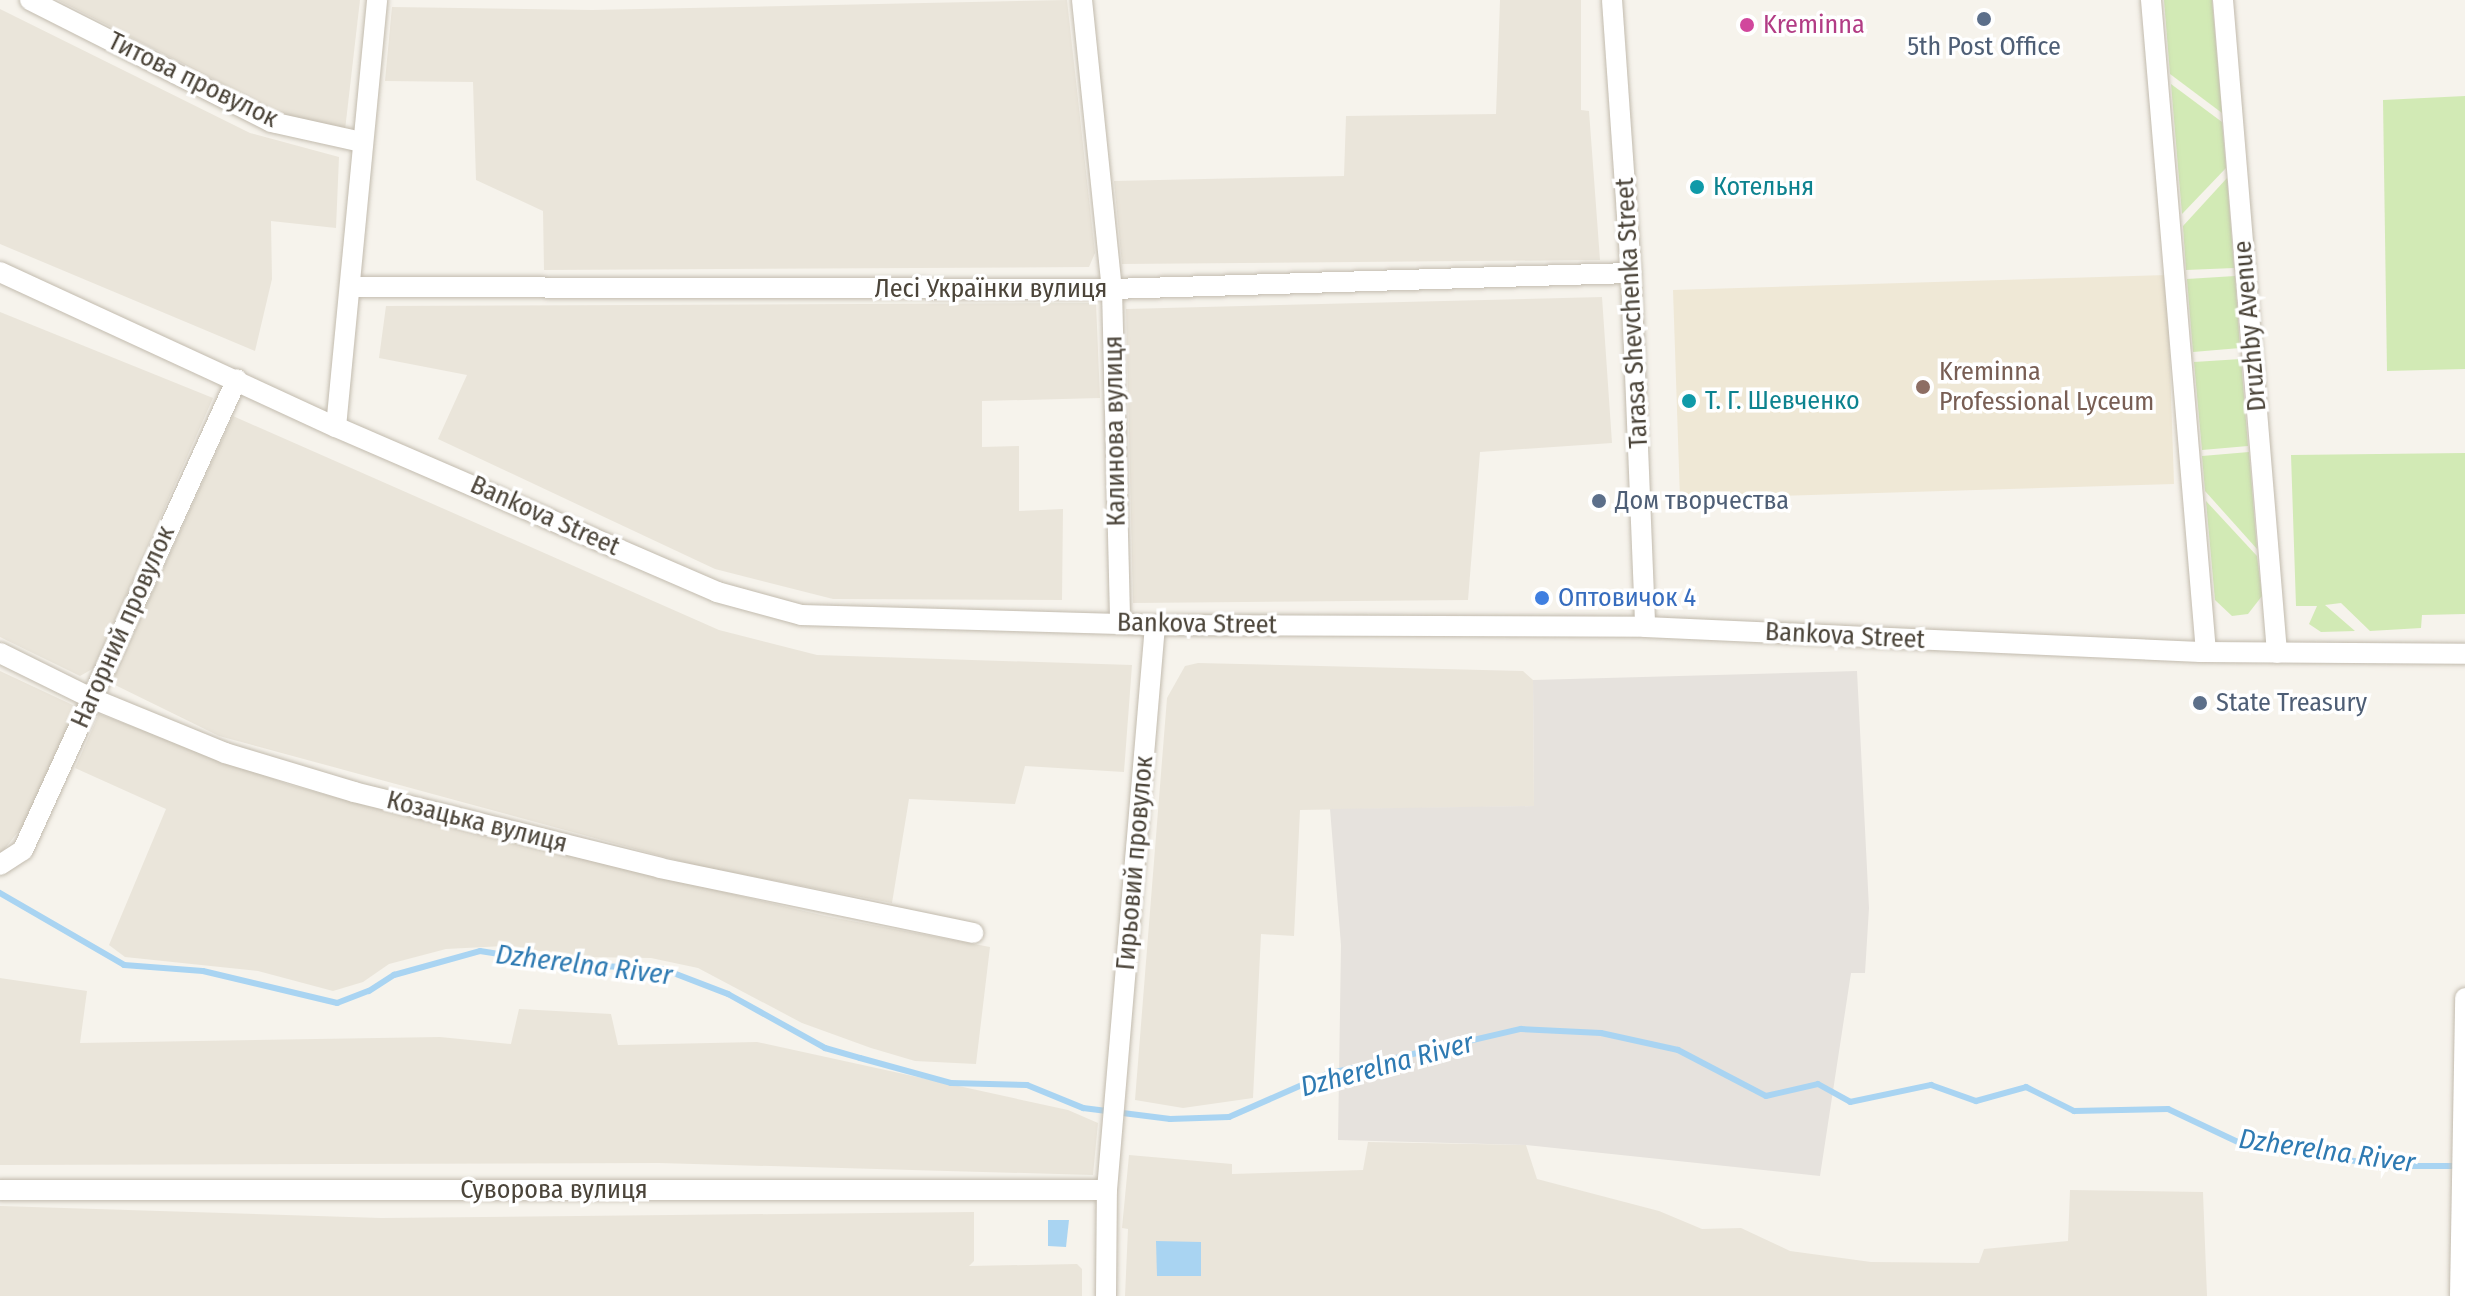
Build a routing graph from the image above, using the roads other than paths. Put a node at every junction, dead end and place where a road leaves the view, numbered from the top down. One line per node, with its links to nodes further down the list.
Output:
1 (30, 0): 7 (street, Титова провулок)
2 (377, 0): 7 (street)
3 (1082, 0): 11 (street, Калинова вулиця)
4 (1612, 0): 9 (street, Tarasa Shevchenka Street)
5 (2151, 0): 17 (street)
6 (2223, 0): 19 (street, Druzhby Avenue)
7 (361, 142): 10 (street)
8 (0, 272): 12 (street, Bankova Street)
9 (1631, 273): 11 (street, Лесі Українки вулиця); 16 (street, Tarasa Shevchenka Street)
10 (351, 287): 11 (street, Лесі Українки вулиця); 13 (street)
11 (1112, 289): 14 (street, Калинова вулиця)
12 (237, 379): 13 (street, Bankova Street); 21 (street, Нагорний провулок)
13 (336, 427): 14 (street, Bankova Street)
14 (1120, 623): 15 (street, Bankova Street)
15 (1155, 625): 16 (street, Bankova Street); 27 (street, Гирьовий провулок)
16 (1645, 627): 17 (street, Bankova Street)
17 (2206, 652): 19 (street, Bankova Street)
18 (0, 653): 21 (street, Козацька вулиця)
19 (2277, 653): 20 (street, Bankova Street)
20 (2465, 654)
21 (91, 698): 22 (street, Нагорний провулок); 23 (street, Козацька вулиця)
22 (0, 865)
23 (973, 933)
24 (2465, 998): 25 (street)
25 (2464, 1133): 29 (street)
26 (0, 1190): 27 (street, Суворова вулиця)
27 (1107, 1190): 28 (street)
28 (1106, 1296)
29 (2460, 1296)

